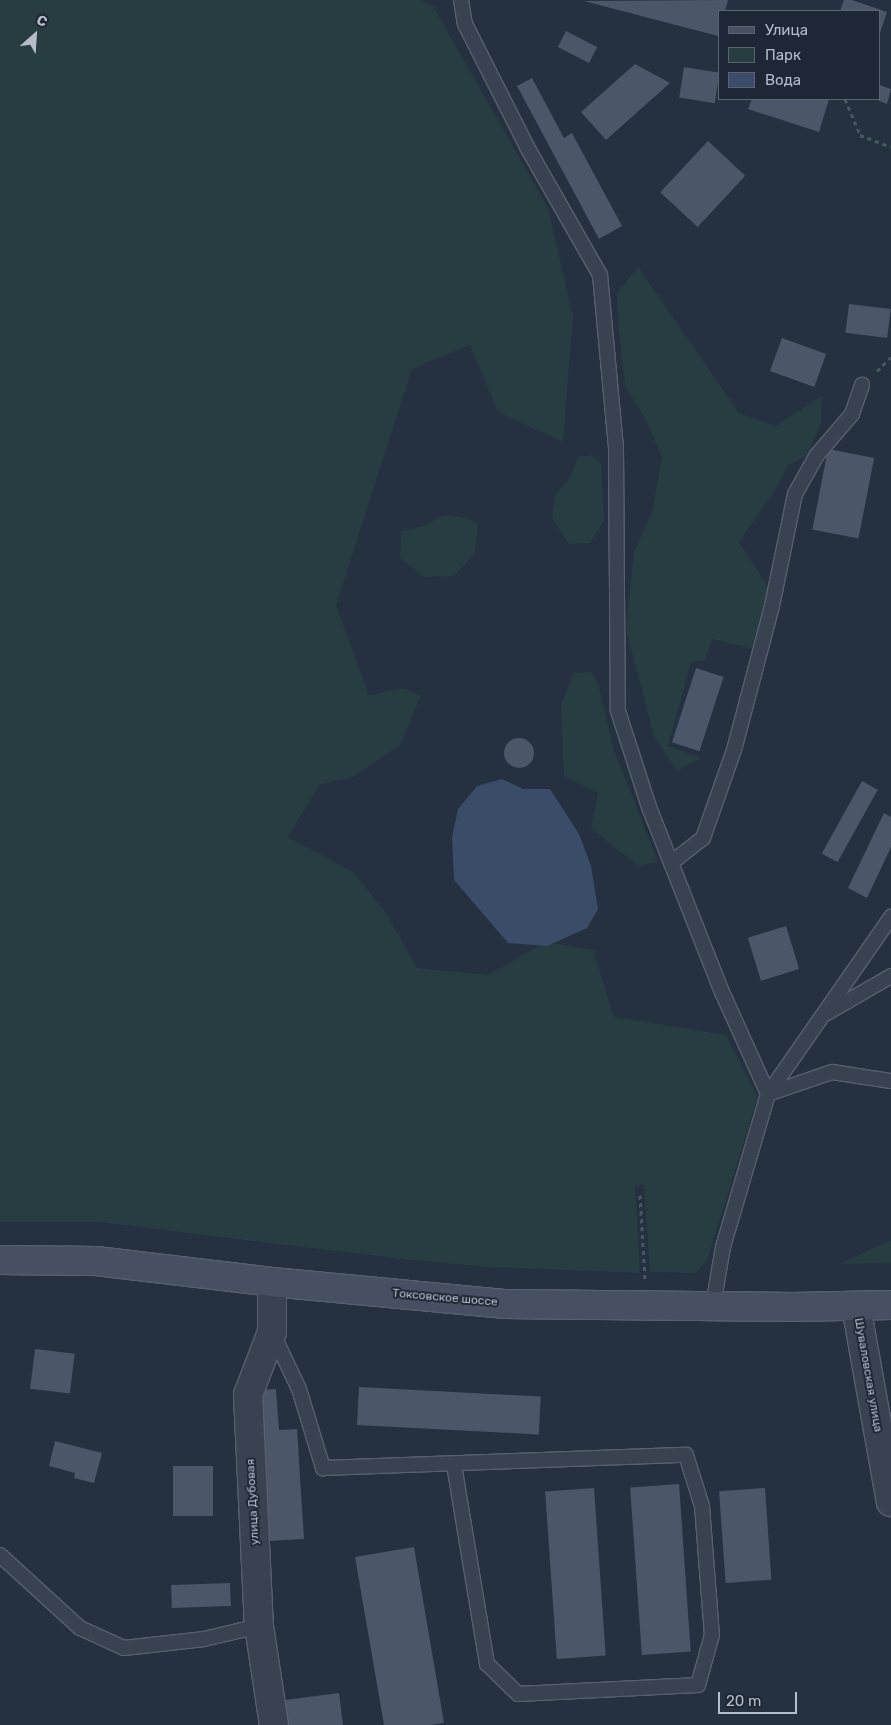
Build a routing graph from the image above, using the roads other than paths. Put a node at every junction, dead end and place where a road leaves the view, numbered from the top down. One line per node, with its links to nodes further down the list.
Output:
1 (461, 0): 3 (lane)
2 (862, 385): 3 (lane)
3 (671, 863): 8 (lane)
4 (891, 917): 6 (lane)
5 (891, 976): 6 (lane)
6 (822, 1016): 8 (lane)
7 (891, 1081): 8 (lane)
8 (768, 1094): 12 (lane)
9 (0, 1260): 10 (main road, Токсовское шоссе)
10 (272, 1282): 12 (main road, Токсовское шоссе); 14 (street, улица Дубовая)
11 (891, 1305): 13 (main road, Токсовское шоссе)
12 (713, 1306): 13 (main road, Токсовское шоссе)
13 (856, 1306): 16 (street, Шуваловская улица)
14 (272, 1332): 15 (lane); 18 (street, улица Дубовая)
15 (454, 1464): 15 (lane)
16 (891, 1502)
17 (0, 1556): 18 (lane)
18 (259, 1626): 19 (street, улица Дубовая)
19 (274, 1725)

